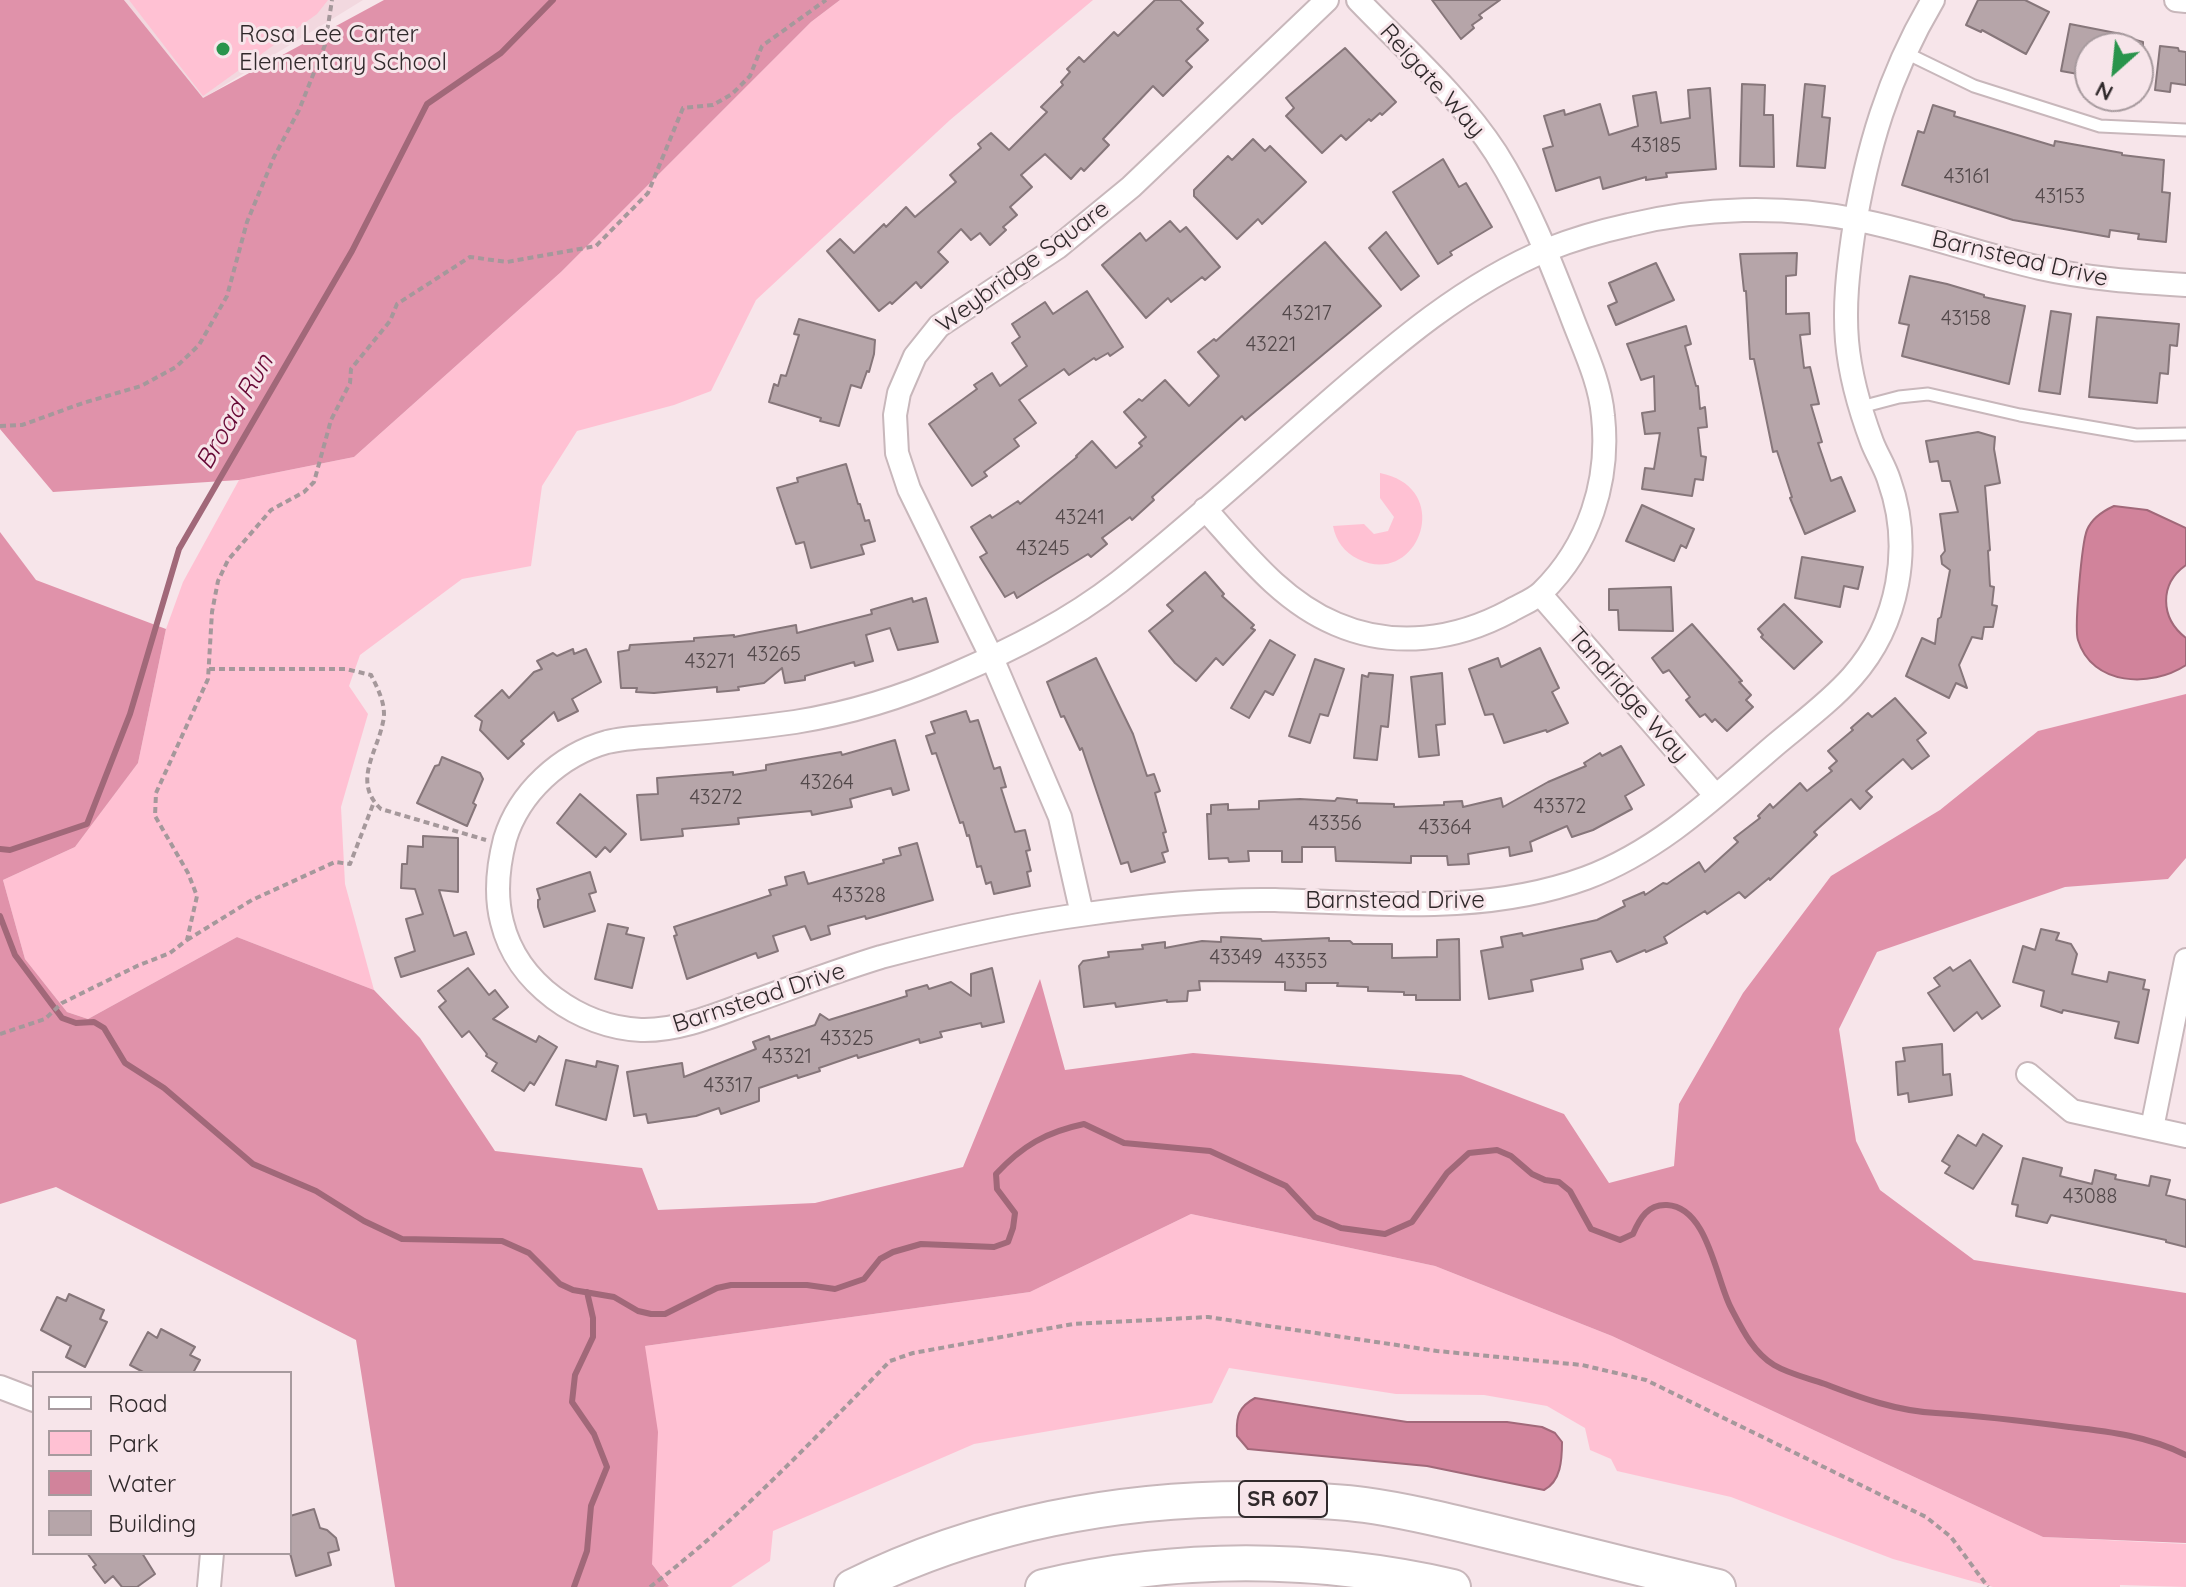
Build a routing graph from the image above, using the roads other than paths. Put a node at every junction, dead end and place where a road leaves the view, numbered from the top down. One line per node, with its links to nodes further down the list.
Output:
1 (1327, 0): 15 (street, Weybridge Square)
2 (1358, 0): 9 (street, Reigate Way)
3 (1933, 0): 6 (street)
4 (2176, 0): 5 (street)
5 (2186, 1)
6 (1904, 52): 7 (lane); 8 (street)
7 (2186, 130)
8 (1856, 219): 9 (street, Barnstead Drive); 10 (street, Barnstead Drive); 11 (street, Barnstead Drive)
9 (1546, 250): 13 (street, Barnstead Drive); 14 (street, Reigate Way)
10 (2186, 285)
11 (1861, 407): 12 (lane); 16 (street, Barnstead Drive)
12 (2186, 434)
13 (1205, 509): 14 (street); 15 (street, Barnstead Drive)
14 (1540, 594): 16 (street, Tandridge Way)
15 (992, 658): 17 (street, Weybridge Square); 17 (street, Barnstead Drive)
16 (1716, 796): 17 (street, Barnstead Drive)
17 (1082, 914)
18 (2186, 960): 20 (street)
19 (2028, 1074): 20 (street)
20 (2152, 1128): 21 (street)
21 (2186, 1136)
22 (0, 1387): 23 (street)
23 (32, 1399)
24 (212, 1555): 25 (street)
25 (209, 1587)
26 (852, 1587): 29 (main road, SR 607)
27 (1043, 1587): 28 (main road)
28 (1453, 1587)
29 (1718, 1587)

